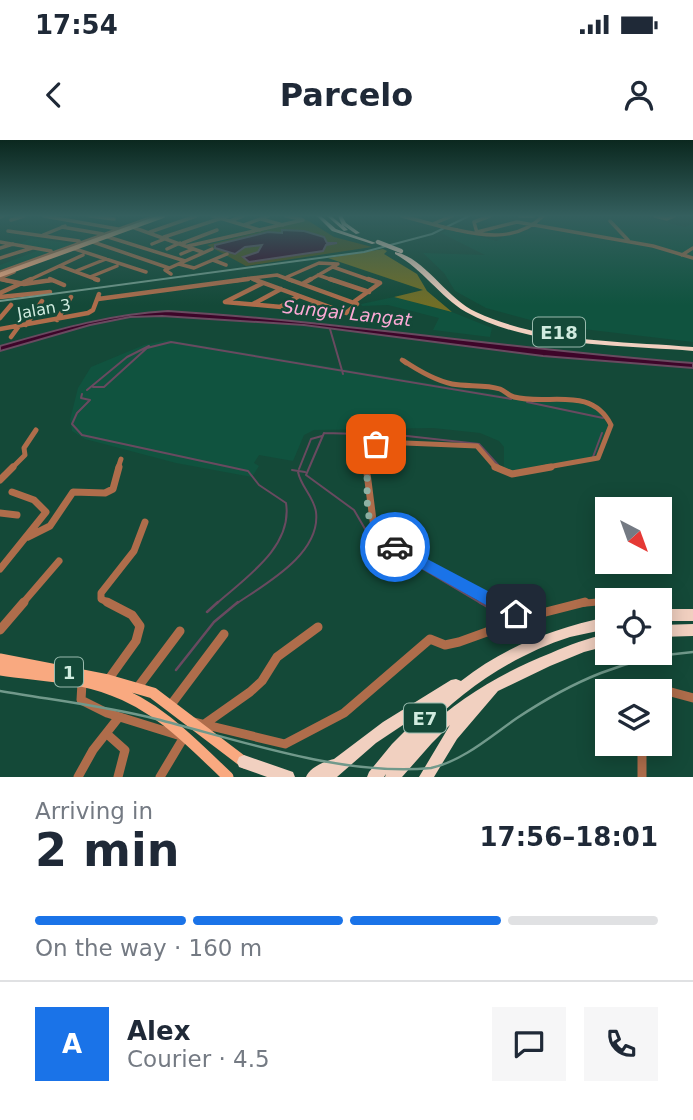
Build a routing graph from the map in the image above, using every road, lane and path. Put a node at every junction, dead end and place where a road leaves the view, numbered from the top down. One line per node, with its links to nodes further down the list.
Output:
1 (26, 246): 11 (street)
2 (73, 246): 17 (street)
3 (79, 246): 14 (main road)
4 (101, 246): 31 (street)
5 (139, 246): 25 (street)
6 (178, 246): 15 (street)
7 (188, 246): 12 (street)
8 (208, 246): 16 (street)
9 (383, 246): 64 (highway, E18, bridge)
10 (646, 246): 20 (street)
11 (34, 247): 17 (street); 21 (street)
12 (193, 248): 18 (street); 19 (street)
13 (693, 248): 20 (street)
14 (70, 249): 17 (main road); 23 (street); 29 (street); 37 (street)
15 (167, 249)
16 (212, 249): 24 (street); 25 (street)
17 (55, 252): 37 (main road)
18 (202, 252)
19 (181, 254)
20 (682, 254): 22 (street)
21 (0, 258)
22 (693, 258)
23 (106, 260): 32 (street); 33 (street)
24 (213, 260): 26 (street); 27 (street)
25 (185, 261): 26 (street)
26 (179, 264): 31 (street)
27 (226, 265)
28 (335, 265): 36 (street); 39 (street); 49 (street)
29 (60, 266): 32 (street); 35 (street)
30 (117, 266): 38 (street)
31 (169, 268): 34 (street)
32 (75, 271): 38 (street)
33 (146, 272)
34 (171, 274)
35 (38, 275): 41 (street); 43 (street)
36 (318, 275): 45 (street); 49 (street)
37 (1, 276): 43 (street)
38 (90, 277): 42 (street)
39 (287, 277): 40 (street); 45 (street)
40 (250, 278): 44 (street); 60 (street, Jalan 3)
41 (52, 280): 43 (street); 46 (street)
42 (98, 280)
43 (20, 283): 50 (street)
44 (263, 283): 47 (street); 57 (street)
45 (304, 283): 54 (street)
46 (64, 285)
47 (281, 289): 51 (street); 57 (street)
48 (50, 292): 50 (street)
49 (369, 292): 54 (street)
50 (0, 295)
51 (299, 296): 55 (street); 58 (street)
52 (71, 297): 60 (street)
53 (42, 301): 61 (street)
54 (355, 301): 55 (street)
55 (318, 303): 58 (street)
56 (11, 305): 59 (street)
57 (251, 305): 58 (street)
58 (278, 308)
59 (0, 318)
60 (57, 320): 61 (street, Jalan 3)
61 (22, 326): 62 (street, Jalan 3); 63 (street)
62 (0, 329)
63 (11, 337)
64 (693, 347)
65 (402, 360): 79 (street)
66 (36, 430): 68 (street)
67 (121, 459): 73 (street)
68 (0, 480)
69 (12, 492): 73 (street)
70 (0, 513): 71 (street)
71 (18, 515)
72 (145, 522): 91 (street)
73 (28, 537): 75 (street)
74 (59, 561): 83 (street)
75 (0, 569)
76 (595, 599): 79 (street)
77 (672, 615): 78 (highway)
78 (693, 615)
79 (519, 619): 100 (street)
80 (318, 627): 100 (street)
81 (595, 627): 89 (highway, E7)
82 (693, 629): 84 (highway)
83 (0, 630)
84 (672, 630)
85 (180, 631): 94 (street)
86 (224, 634): 97 (street)
87 (595, 643): 92 (highway, E7)
88 (0, 659): 91 (main road, 1)
89 (485, 669): 101 (highway); 116 (highway, E7)
90 (0, 670): 93 (main road, 1)
91 (108, 680): 94 (main road, 1)
92 (502, 680): 117 (highway, E7); 118 (highway)
93 (82, 683): 98 (street); 103 (main road, 1)
94 (138, 687): 97 (main road, 1)
95 (672, 692): 96 (street)
96 (693, 698)
97 (170, 706): 99 (main road, 1)
98 (119, 717): 102 (street); 103 (street)
99 (191, 722): 100 (street); 106 (main road, 1)
100 (206, 723)
101 (381, 731): 105 (highway); 115 (highway)
102 (107, 734): 107 (street); 108 (street)
103 (184, 737): 109 (street); 110 (main road, 1)
104 (642, 756): 119 (street)
105 (342, 761): 113 (highway); 114 (highway)
106 (244, 762): 111 (main road, 1); 112 (highway)
107 (78, 777)
108 (118, 777)
109 (160, 777)
110 (228, 777)
111 (264, 777)
112 (288, 777)
113 (313, 777)
114 (326, 777)
115 (333, 777)
116 (374, 777)
117 (392, 777)
118 (424, 777)
119 (642, 777)

